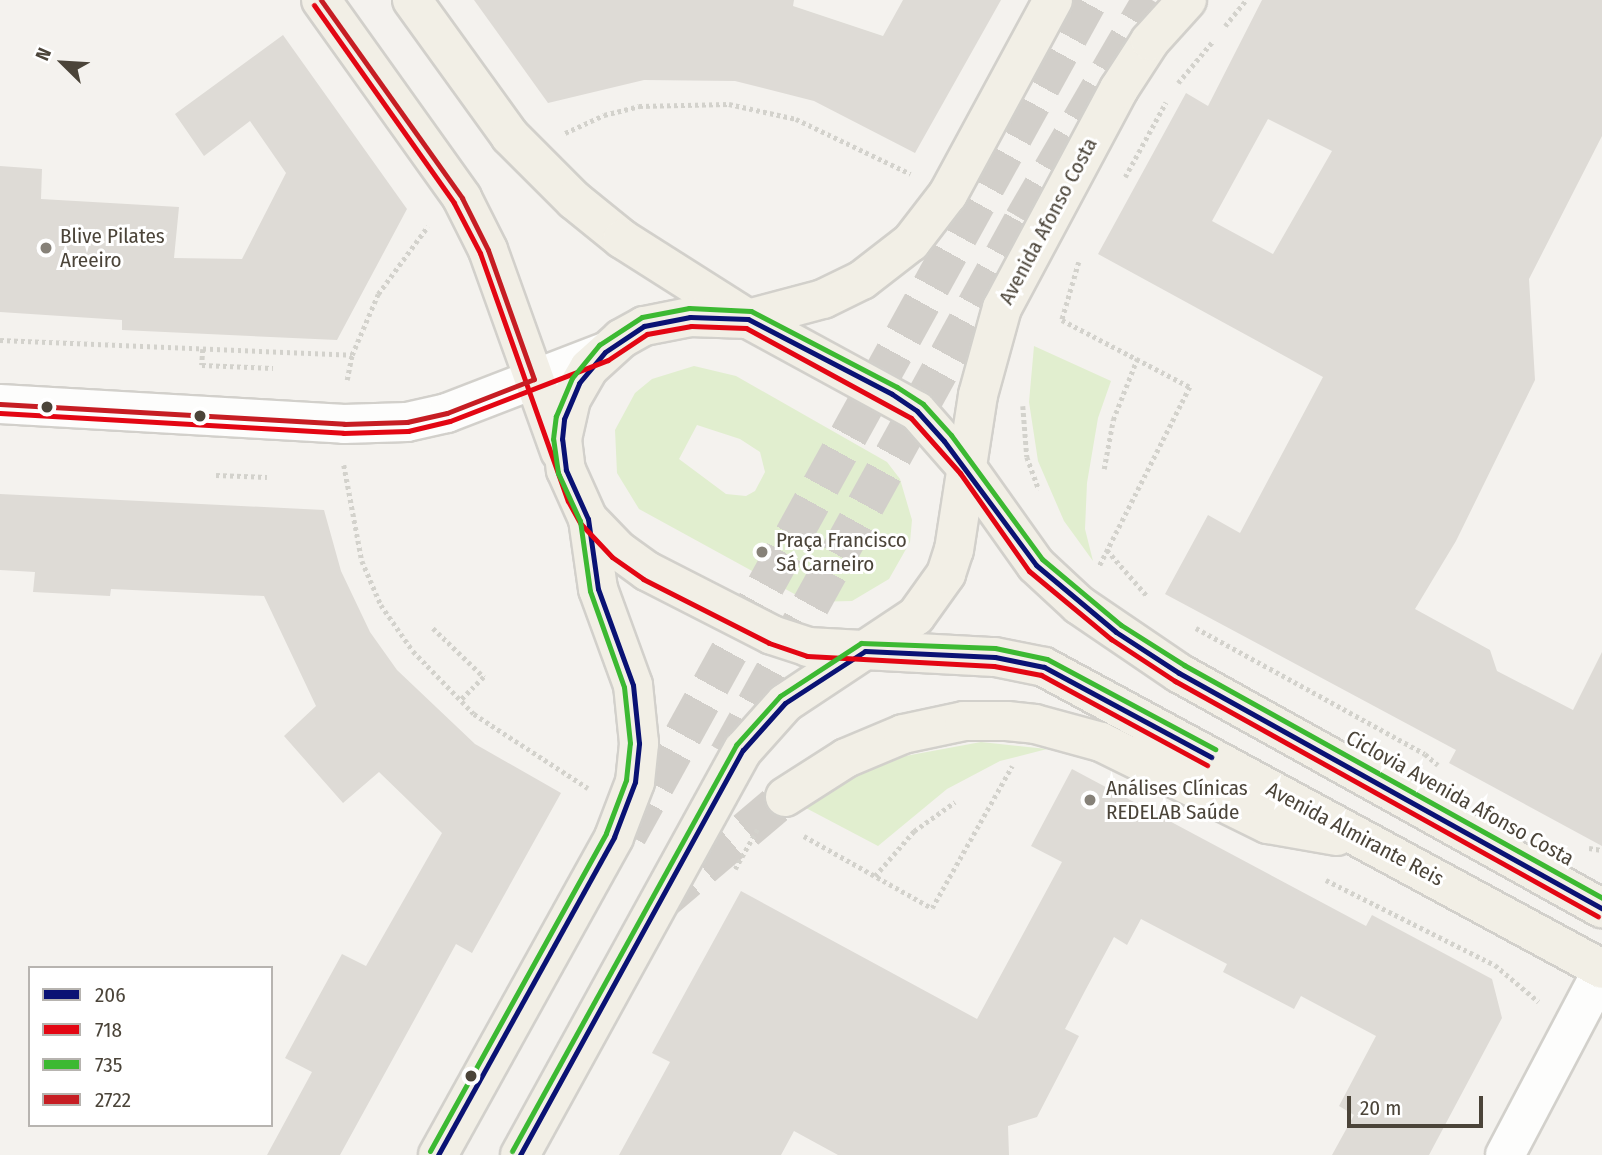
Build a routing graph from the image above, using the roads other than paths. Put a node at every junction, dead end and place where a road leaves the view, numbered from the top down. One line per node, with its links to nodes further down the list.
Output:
1 (321, 0): 7 (main road)
2 (412, 0): 5 (main road)
3 (1053, 0): 5 (main road)
4 (1187, 0): 9 (main road, Avenida Afonso Costa)
5 (748, 318): 6 (main road); 9 (main road)
6 (605, 352): 7 (street); 10 (main road)
7 (534, 379): 8 (street); 10 (main road)
8 (0, 404)
9 (967, 468): 12 (main road); 15 (main road)
10 (566, 470): 11 (main road)
11 (588, 519): 12 (main road); 17 (main road)
12 (865, 651): 14 (main road, Avenida Almirante Reis); 18 (main road)
13 (785, 797): 14 (main road)
14 (1364, 840): 16 (main road, Avenida Almirante Reis)
15 (1602, 908)
16 (1602, 970): 19 (street)
17 (438, 1155)
18 (520, 1155)
19 (1505, 1155)

